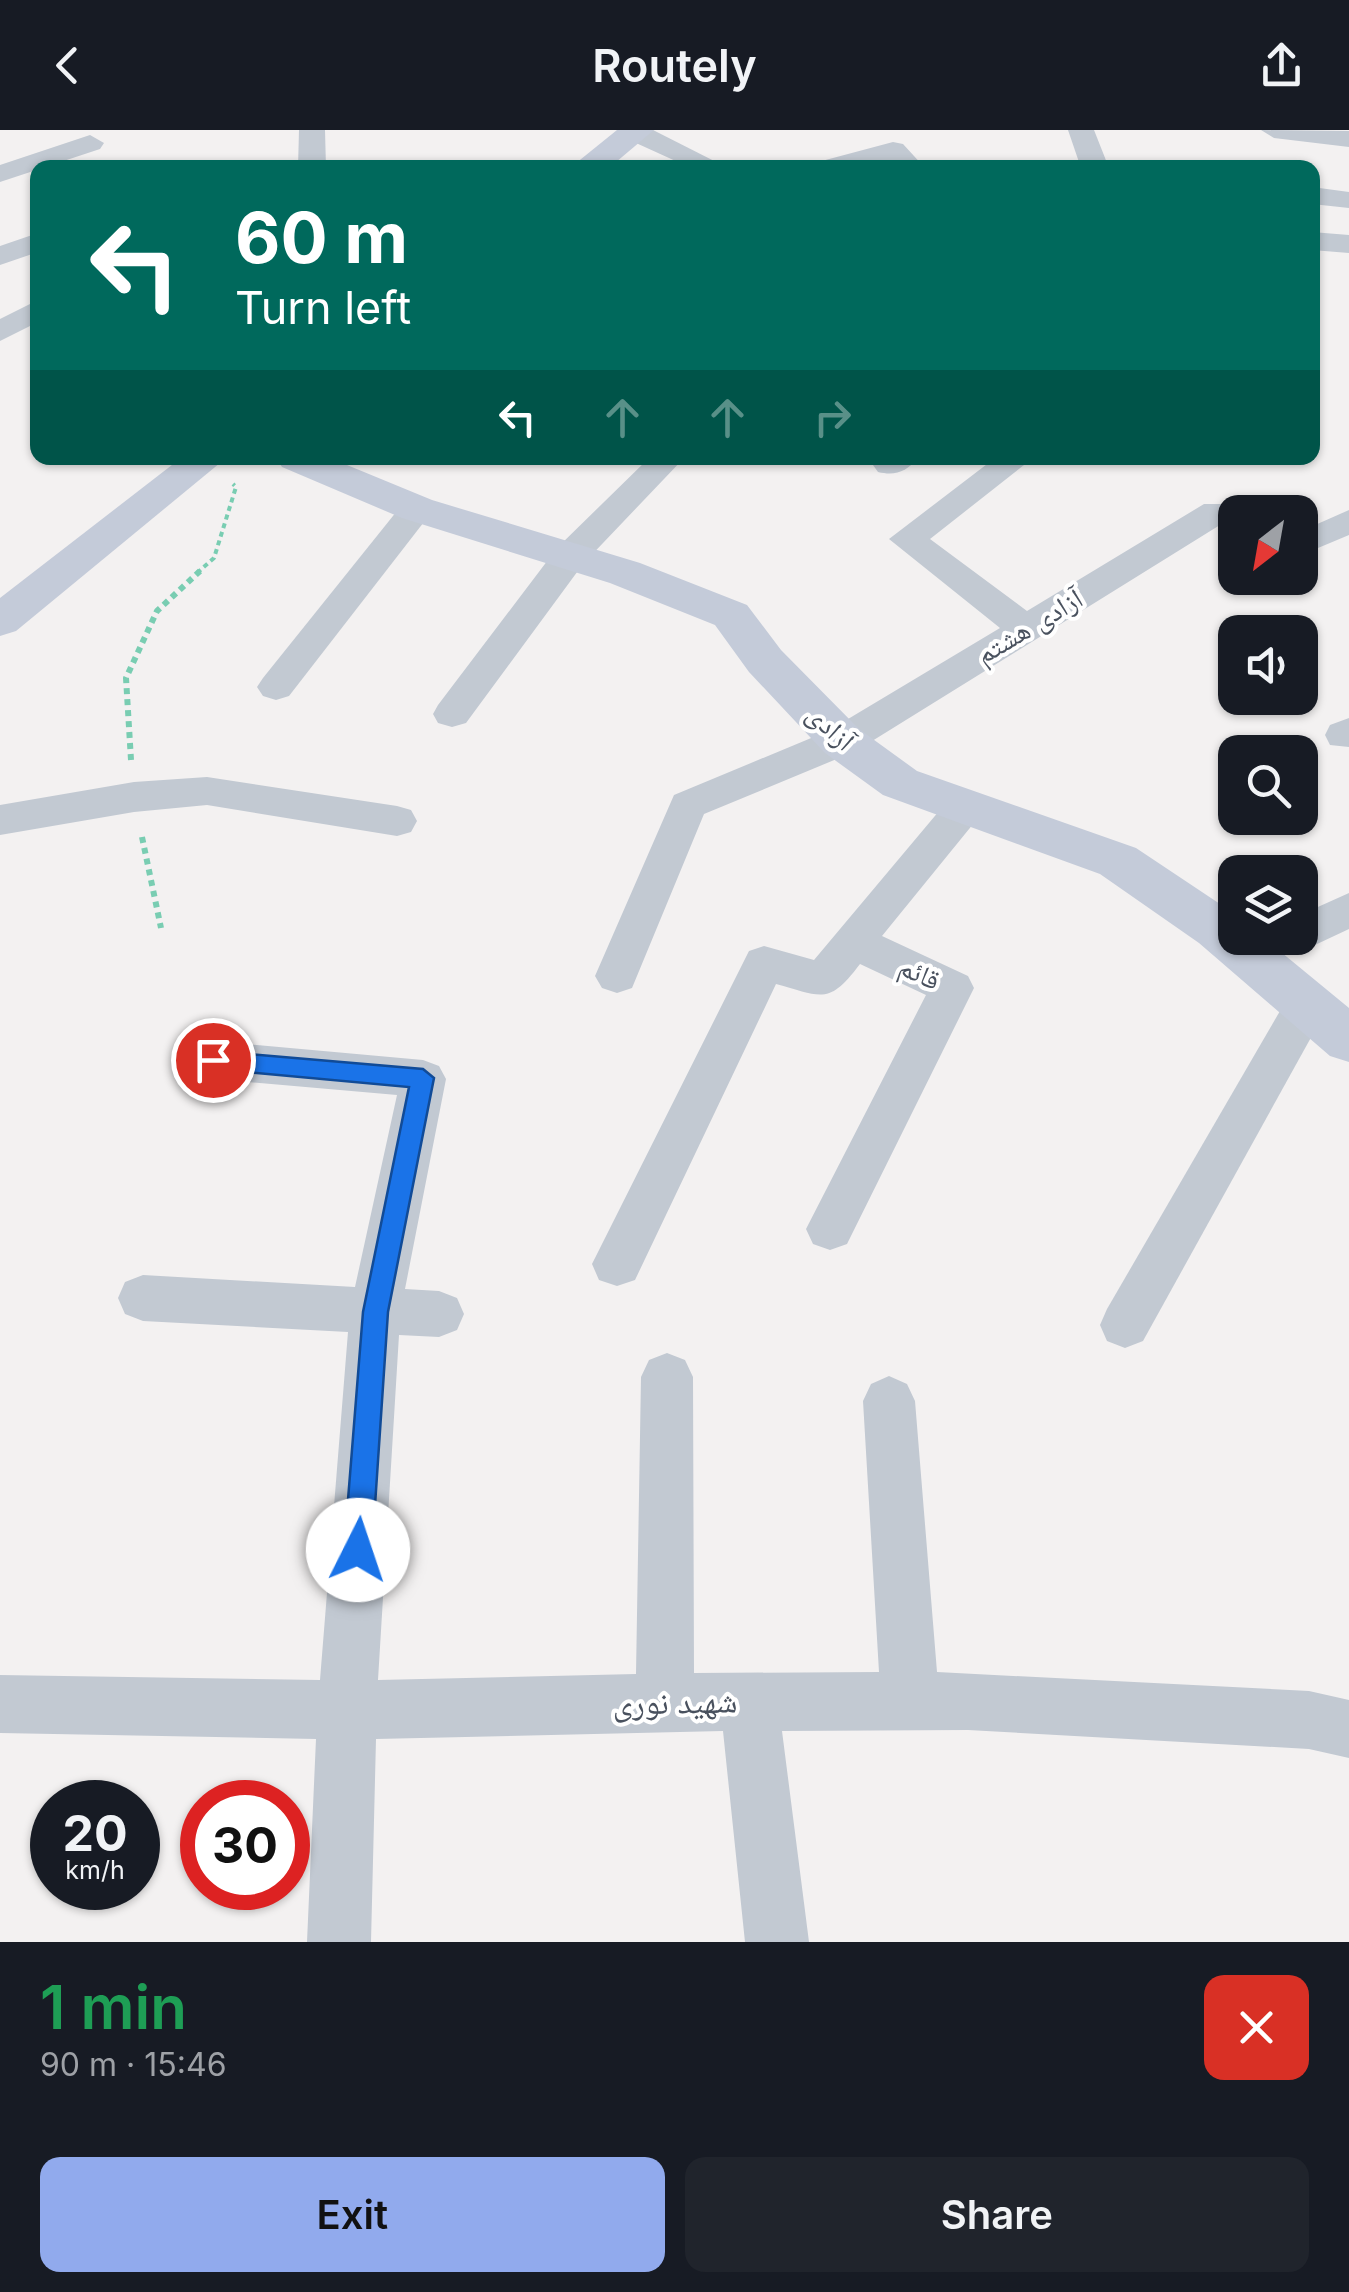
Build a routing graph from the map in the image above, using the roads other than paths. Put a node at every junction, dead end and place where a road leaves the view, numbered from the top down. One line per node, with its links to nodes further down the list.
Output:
1 (312, 130): 8 (street)
2 (1081, 130): 13 (street)
3 (1274, 130): 5 (street)
4 (636, 131): 9 (street); 10 (street)
5 (1349, 139)
6 (91, 147): 7 (street)
7 (47, 160)
8 (312, 160)
9 (597, 160)
10 (698, 160)
11 (857, 160): 12 (street)
12 (904, 160)
13 (1092, 160)
14 (30, 165): 15 (street)
15 (0, 174)
16 (1320, 197): 17 (street)
17 (1349, 200)
18 (1320, 242): 19 (street)
19 (1349, 244)
20 (30, 245): 21 (street)
21 (0, 256)
22 (30, 314): 23 (street)
23 (0, 332)
24 (313, 465): 28 (street, آزادی)
25 (661, 465): 30 (street)
26 (1007, 465): 32 (street)
27 (216, 467): 31 (street)
28 (417, 509): 30 (street, آزادی); 33 (street)
29 (1216, 512): 32 (street, آزادی هشتم)
30 (570, 556): 34 (street); 35 (street, آزادی)
31 (0, 620)
32 (1026, 629): 35 (street, آزادی هشتم)
33 (276, 687)
34 (452, 714)
35 (842, 740): 36 (street, آزادی); 44 (street, آزادی هشتم)
36 (964, 808): 41 (street); 43 (street, آزادی)
37 (0, 820): 38 (street)
38 (397, 821)
39 (1349, 910): 40 (street)
40 (1318, 926)
41 (853, 941): 48 (street, قائم); 49 (street)
42 (1262, 955): 43 (street)
43 (1254, 959): 45 (street, آزادی)
44 (617, 976)
45 (1308, 1005): 46 (street, آزادی); 53 (street)
46 (1349, 1040)
47 (213, 1060): 51 (street)
48 (830, 1229)
49 (617, 1264)
50 (143, 1298): 51 (street)
51 (376, 1312): 52 (street); 60 (street)
52 (439, 1314)
53 (1125, 1324)
54 (667, 1377): 56 (street)
55 (889, 1402): 58 (street)
56 (665, 1702): 57 (street, شهید نوری); 60 (street, شهید نوری)
57 (748, 1702): 58 (street, شهید نوری); 63 (street)
58 (910, 1702): 61 (street, شهید نوری)
59 (0, 1704): 60 (street, شهید نوری)
60 (347, 1710): 62 (street)
61 (1349, 1729)
62 (339, 1942)
63 (777, 1942)

